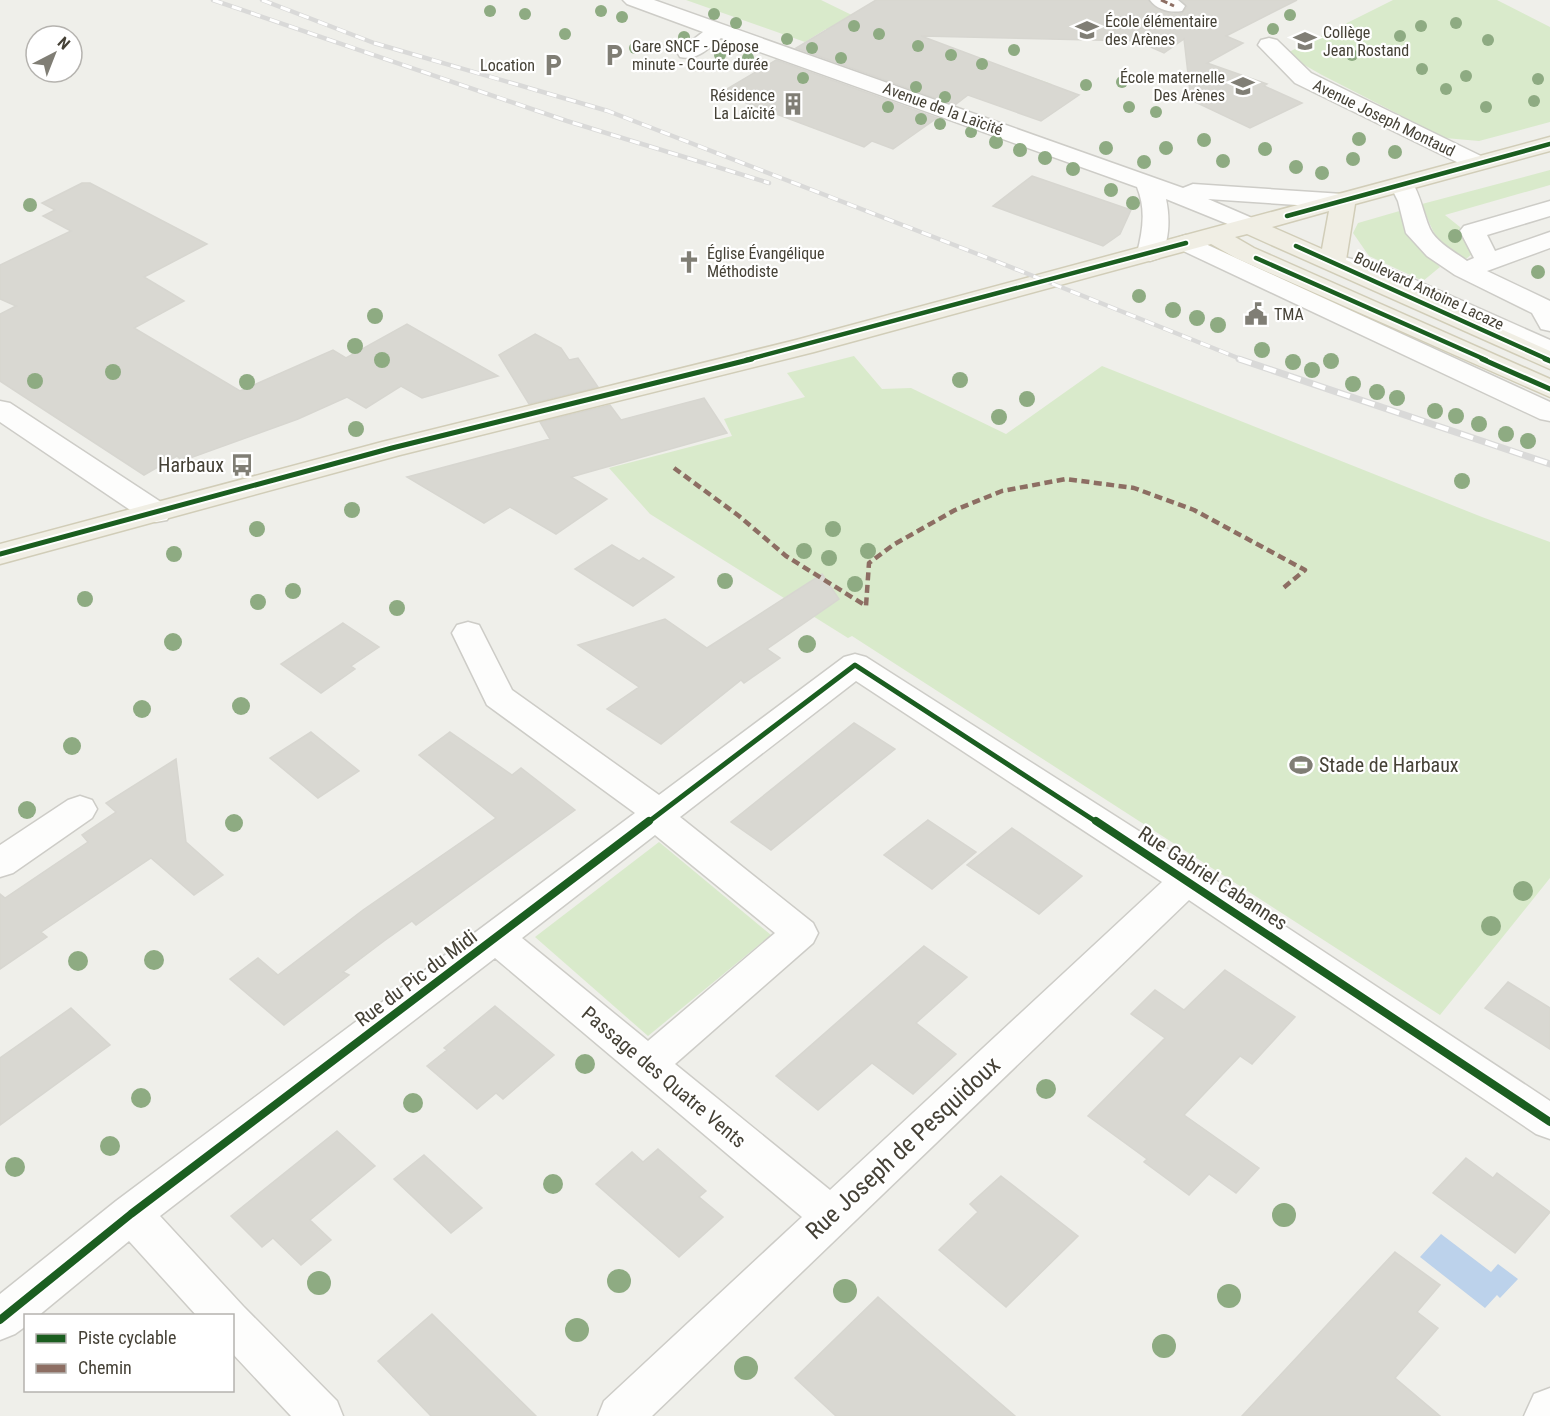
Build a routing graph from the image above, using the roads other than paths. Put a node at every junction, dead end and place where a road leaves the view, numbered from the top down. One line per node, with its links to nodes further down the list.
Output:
1 (634, 0): 2 (street, Avenue de la Laïcité)
2 (719, 30): 4 (street); 8 (street, Avenue de la Laïcité)
3 (1269, 45): 6 (street, Avenue Joseph Montaud)
4 (688, 52)
5 (1550, 144): 6 (main road)
6 (1477, 163): 7 (main road)
7 (1402, 184): 9 (main road); 18 (street)
8 (1151, 191): 9 (street); 11 (street, Avenue de la Laïcité); 12 (street); 15 (street)
9 (1343, 201): 11 (main road); 16 (main road, Boulevard Antoine Lacaze)
10 (1550, 208): 17 (street)
11 (1250, 226): 12 (main road); 16 (main road, Boulevard Antoine Lacaze)
12 (1216, 236): 14 (main road); 20 (main road)
13 (1550, 240): 17 (street)
14 (1186, 243): 15 (main road); 22 (street)
15 (1150, 253): 23 (main road)
16 (1333, 262): 19 (main road, Boulevard Antoine Lacaze)
17 (1488, 262): 18 (street)
18 (1464, 270): 19 (street)
19 (1544, 343)
20 (1550, 389)
21 (0, 409): 23 (street)
22 (1550, 413)
23 (156, 513): 24 (main road)
24 (0, 554)
25 (468, 633): 28 (street)
26 (855, 664): 28 (street, Rue du Pic du Midi); 30 (street, Rue Gabriel Cabannes)
27 (80, 809): 29 (street)
28 (657, 814): 31 (street, Rue du Pic du Midi); 32 (street)
29 (0, 863)
30 (1187, 880): 33 (street, Rue Gabriel Cabannes); 35 (street, Rue Joseph de Pesquidoux)
31 (496, 938): 32 (street, Passage des Quatre Vents); 34 (street, Rue du Pic du Midi)
32 (650, 1064): 35 (street, Passage des Quatre Vents)
33 (1550, 1122)
34 (131, 1214): 36 (street); 37 (street, Rue du Pic du Midi)
35 (831, 1216): 41 (street, Rue Joseph de Pesquidoux)
36 (224, 1314)
37 (0, 1320)
38 (234, 1324): 40 (street)
39 (1550, 1409): 42 (street)
40 (321, 1416)
41 (620, 1416)
42 (1546, 1416)

